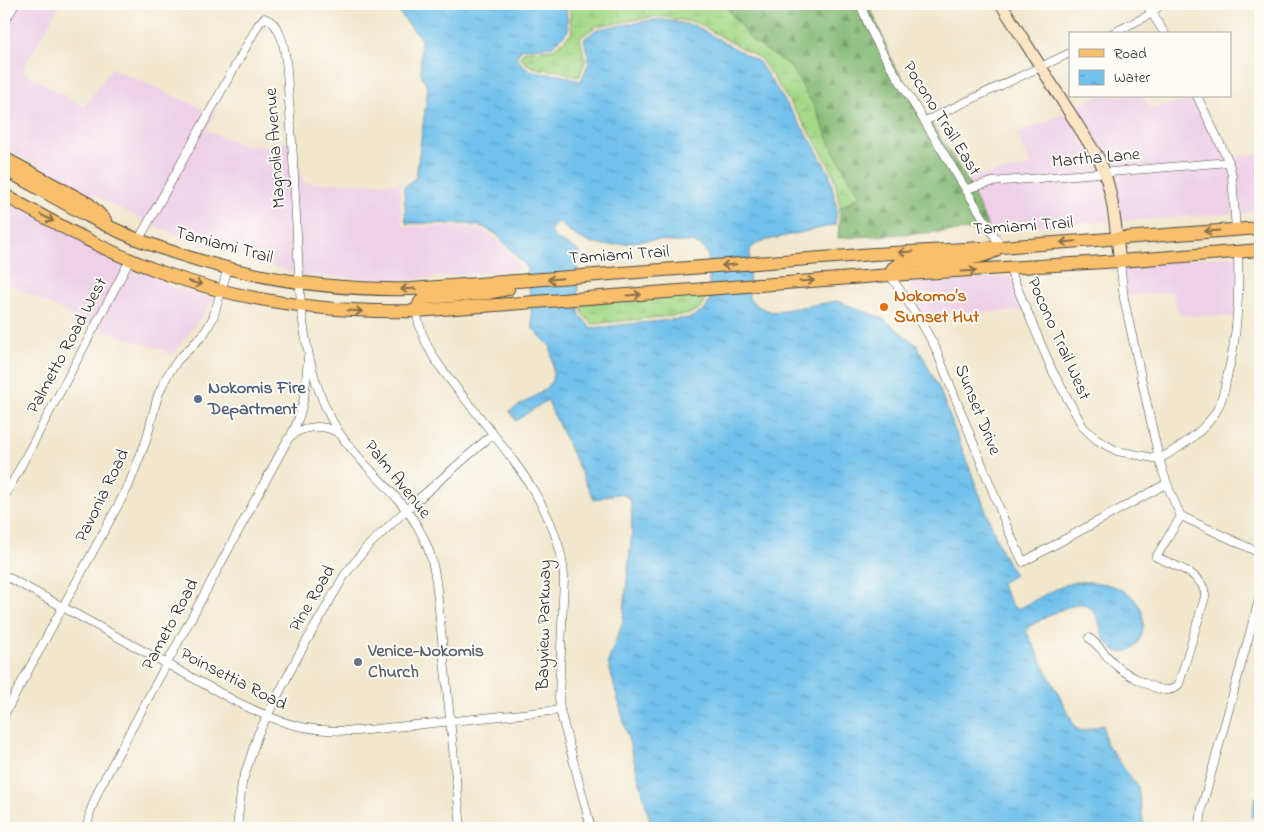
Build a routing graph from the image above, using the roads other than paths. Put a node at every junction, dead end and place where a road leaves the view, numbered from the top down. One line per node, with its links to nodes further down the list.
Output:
1 (14, 4): 7 (street)
2 (860, 4): 13 (street, Pocono Trail East)
3 (1001, 4): 11 (street)
4 (1146, 4): 6 (street)
5 (1160, 4): 6 (street)
6 (1153, 13): 8 (street); 9 (street)
7 (4, 23)
8 (1115, 32)
9 (1165, 32)
10 (1069, 53): 11 (street)
11 (1040, 67): 13 (street); 17 (street)
12 (1198, 98): 15 (street)
13 (925, 121): 18 (street, Pocono Trail East)
14 (4, 158): 20 (main road)
15 (1229, 162): 17 (street, Martha Lane); 22 (street)
16 (4, 169): 20 (main road, Tamiami Trail)
17 (1106, 173): 18 (street, Martha Lane); 23 (street)
18 (966, 189): 25 (street, Pocono Trail East)
19 (4, 195): 28 (main road, one-way to 28)
20 (112, 227): 24 (main road, Tamiami Trail)
21 (1260, 228): 22 (main road, Tamiami Trail)
22 (1236, 230): 23 (main road, Tamiami Trail, one-way to 23)
23 (1116, 238): 25 (main road, Tamiami Trail, one-way to 25); 29 (street)
24 (139, 240): 30 (main road, Tamiami Trail); 34 (street, Magnolia Avenue)
25 (1001, 247): 32 (main road); 33 (main road, Tamiami Trail, one-way to 33)
26 (1260, 250): 27 (main road)
27 (1238, 252): 29 (main road); 42 (street)
28 (130, 260): 35 (main road, one-way to 35); 44 (street, Palmetto Road West)
29 (1120, 261): 31 (main road); 42 (street)
30 (228, 268): 34 (main road, Tamiami Trail); 35 (street, Pavonia Road)
31 (1009, 268): 32 (main road, one-way to 31); 42 (street, Pocono Trail West)
32 (890, 275): 37 (main road, one-way to 32); 43 (street, Sunset Drive)
33 (526, 281): 34 (main road, Tamiami Trail, one-way to 34); 37 (main road)
34 (300, 284): 36 (street, Magnolia Avenue)
35 (222, 291): 36 (main road); 50 (street, Pavonia Road)
36 (301, 306): 37 (main road, one-way to 37); 38 (street, Palm Avenue)
37 (416, 311): 40 (street, Bayview Parkway)
38 (309, 353): 39 (street, Palm Avenue); 41 (street, Pameto Road)
39 (340, 434): 41 (street); 45 (street, Palm Avenue)
40 (492, 434): 45 (street, Pine Road); 53 (street, Bayview Parkway)
41 (288, 439): 52 (street, Pameto Road)
42 (1159, 459): 43 (street)
43 (1166, 484): 46 (street)
44 (4, 498)
45 (406, 510): 55 (street, Pine Road); 56 (street, Palm Avenue)
46 (1181, 516): 47 (street); 51 (street)
47 (1260, 553)
48 (4, 575): 50 (street, Poinsettia Road)
49 (1260, 596): 61 (street)
50 (62, 607): 52 (street, Poinsettia Road); 54 (street, Pavonia Road)
51 (1089, 638)
52 (168, 663): 55 (street, Poinsettia Road); 57 (street, Pameto Road)
53 (560, 710): 56 (street, Poinsettia Road); 60 (street, Bayview Parkway)
54 (4, 715)
55 (266, 716): 56 (street, Poinsettia Road); 58 (street, Pine Road)
56 (451, 722): 59 (street, Palm Avenue)
57 (87, 828)
58 (237, 828)
59 (461, 828)
60 (591, 828)
61 (1200, 828)

